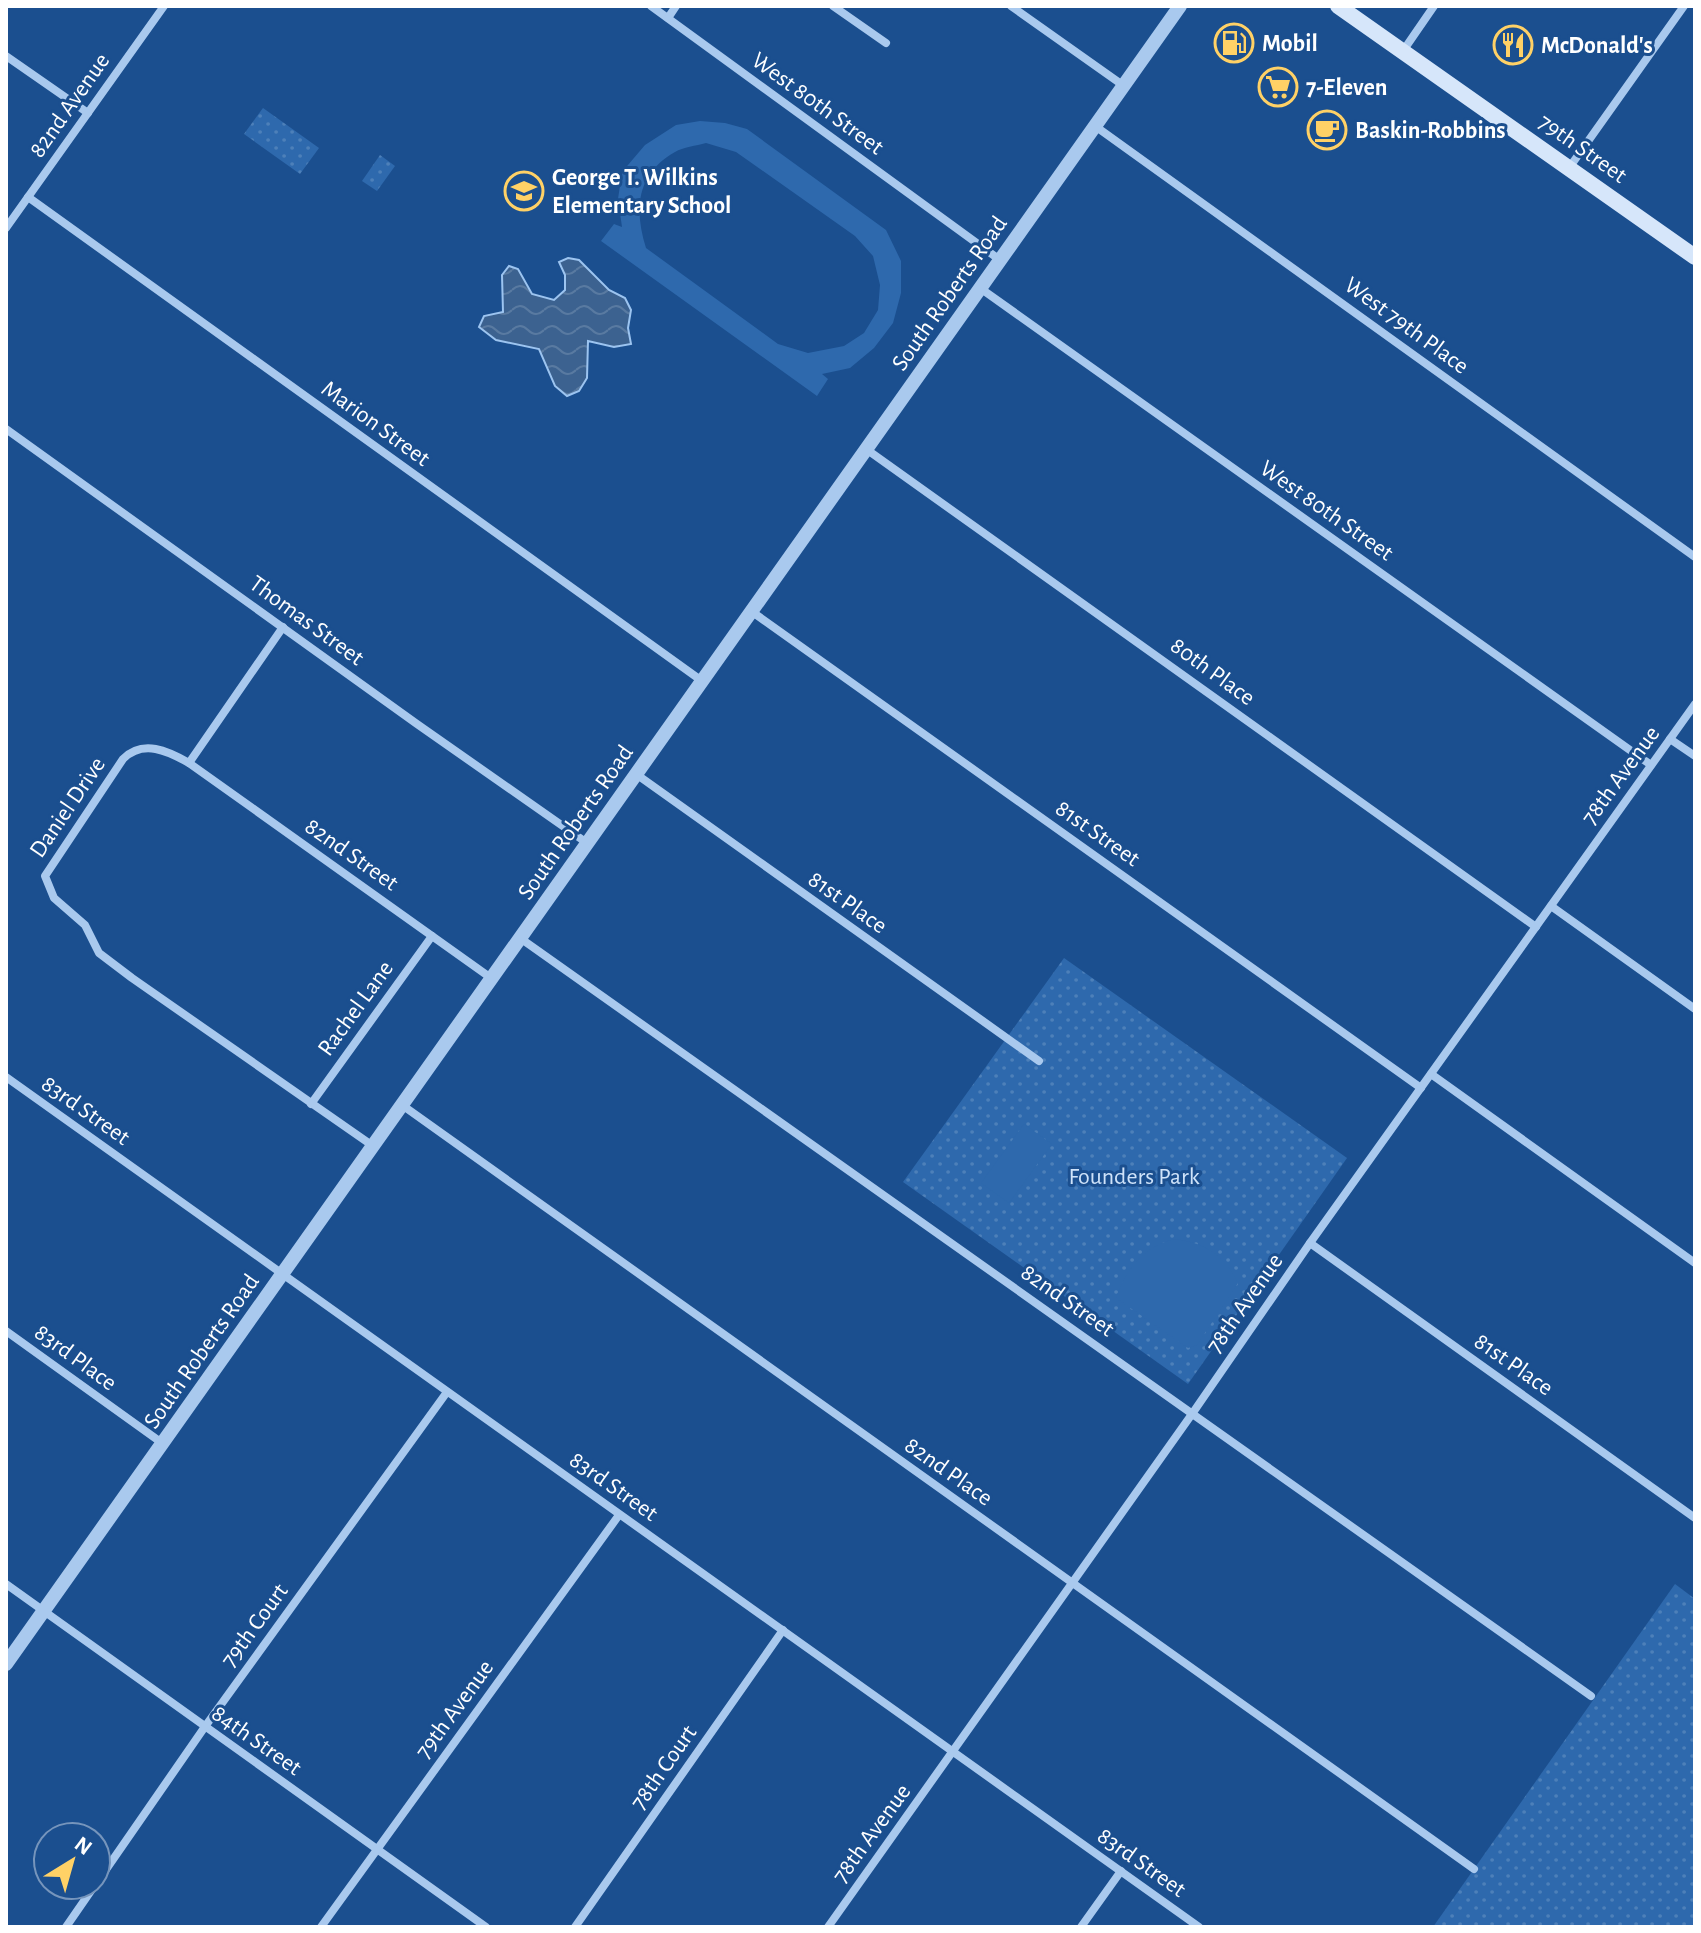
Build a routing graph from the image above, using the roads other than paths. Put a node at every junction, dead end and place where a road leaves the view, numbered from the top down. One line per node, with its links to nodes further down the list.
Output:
1 (164, 6): 15 (street, 82nd Avenue)
2 (651, 6): 10 (street, West 80th Street)
3 (676, 6): 10 (street)
4 (833, 6): 11 (street)
5 (1011, 6): 14 (street)
6 (1180, 6): 14 (street, South Roberts Road)
7 (1338, 6): 12 (main road, 79th Street)
8 (1434, 6): 12 (street)
9 (1684, 6): 17 (street)
10 (668, 18): 21 (street, West 80th Street)
11 (886, 43)
12 (1403, 51): 17 (main road, 79th Street)
13 (6, 56): 15 (street)
14 (1124, 86): 16 (street, South Roberts Road)
15 (88, 113): 18 (street, 82nd Avenue)
16 (1095, 126): 21 (street, South Roberts Road); 25 (street, West 79th Place)
17 (1569, 168): 20 (main road, 79th Street)
18 (28, 197): 19 (street, 82nd Avenue); 28 (street, Marion Street)
19 (6, 228)
20 (1695, 257)
21 (1000, 260): 22 (street, South Roberts Road)
22 (980, 288): 24 (street, South Roberts Road); 33 (street, West 80th Street)
23 (6, 429): 27 (street, Thomas Street)
24 (866, 449): 26 (street, South Roberts Road); 37 (street, 80th Place)
25 (1695, 557)
26 (751, 611): 28 (street, South Roberts Road); 45 (street, 81st Street)
27 (283, 627): 32 (street); 35 (street, Thomas Street)
28 (702, 681): 34 (street, South Roberts Road)
29 (1695, 704): 30 (street, 78th Avenue)
30 (1670, 739): 31 (street); 33 (street, 78th Avenue)
31 (1695, 756)
32 (189, 763): 38 (street, 82nd Street); 46 (street, Daniel Drive)
33 (1651, 765): 36 (street, 78th Avenue)
34 (636, 774): 35 (street, South Roberts Road); 42 (street, 81st Place)
35 (587, 843): 39 (street, South Roberts Road)
36 (1551, 906): 37 (street, 78th Avenue); 41 (street)
37 (1536, 927): 43 (street, 78th Avenue)
38 (432, 936): 40 (street, 82nd Street); 46 (street, Rachel Lane)
39 (520, 938): 40 (street, South Roberts Road); 54 (street, 82nd Street)
40 (491, 978): 47 (street, South Roberts Road)
41 (1695, 1009)
42 (1039, 1061)
43 (1431, 1074): 45 (street, 78th Avenue); 50 (street)
44 (6, 1077): 51 (street, 83rd Street)
45 (1421, 1088): 49 (street, 78th Avenue)
46 (311, 1104): 48 (street, Daniel Drive)
47 (402, 1105): 48 (street, South Roberts Road); 58 (street, 82nd Place)
48 (373, 1146): 51 (street, South Roberts Road)
49 (1310, 1243): 54 (street, 78th Avenue); 57 (street, 81st Place)
50 (1695, 1263)
51 (282, 1274): 53 (street, 83rd Street); 55 (street, South Roberts Road)
52 (6, 1331): 55 (street, 83rd Place)
53 (447, 1392): 56 (street, 83rd Street); 64 (street, 79th Court)
54 (1192, 1414): 58 (street, 78th Avenue); 63 (street, 82nd Street)
55 (162, 1443): 60 (street, South Roberts Road)
56 (619, 1515): 61 (street, 83rd Street); 66 (street, 79th Avenue)
57 (1695, 1518)
58 (1072, 1582): 65 (street, 78th Avenue); 68 (street, 82nd Place)
59 (6, 1584): 60 (street, 84th Street)
60 (43, 1611): 62 (street, South Roberts Road); 64 (street, 84th Street)
61 (783, 1630): 65 (street, 83rd Street); 74 (street, 78th Court)
62 (6, 1664)
63 (1591, 1696)
64 (204, 1728): 66 (street, 84th Street); 67 (street, 79th Court)
65 (953, 1753): 69 (street, 83rd Street); 75 (street, 78th Avenue)
66 (377, 1849): 72 (street, 79th Avenue); 73 (street, 84th Street)
67 (112, 1861)
68 (1474, 1869)
69 (1121, 1871): 76 (street); 77 (street, 83rd Street)
70 (84, 1901): 71 (street, 79th Court)
71 (66, 1927)
72 (321, 1927)
73 (486, 1927)
74 (575, 1927)
75 (828, 1927)
76 (1081, 1927)
77 (1199, 1927)

